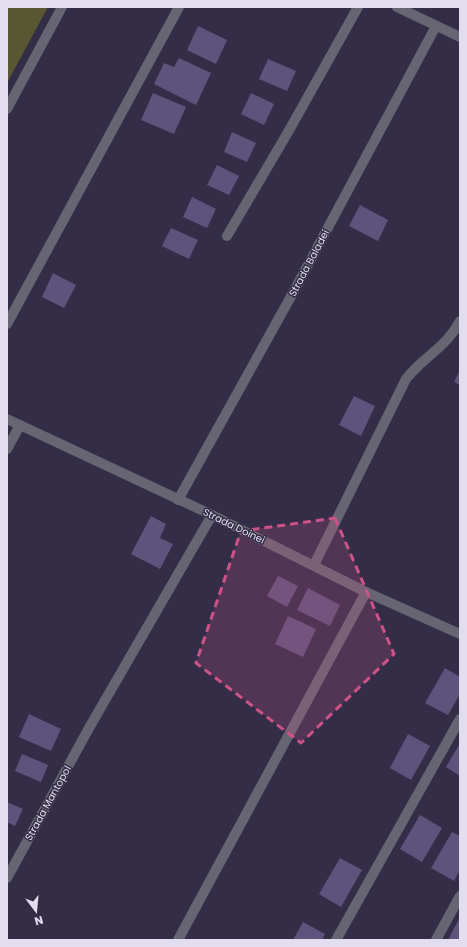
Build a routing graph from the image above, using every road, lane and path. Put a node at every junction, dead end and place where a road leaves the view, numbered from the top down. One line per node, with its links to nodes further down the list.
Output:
1 (62, 7): 7 (street)
2 (179, 7): 10 (street)
3 (358, 7): 8 (street)
4 (398, 7): 5 (street)
5 (436, 26): 6 (street); 14 (street, Strada Baladei)
6 (460, 37)
7 (7, 109)
8 (227, 236)
9 (460, 320): 16 (street)
10 (7, 324)
11 (7, 419): 12 (street, Strada Doinei)
12 (20, 426): 13 (street); 14 (street, Strada Doinei)
13 (7, 449)
14 (178, 500): 15 (street, Strada Doinei)
15 (212, 516): 16 (street, Strada Doinei); 20 (street, Strada Mantopol)
16 (314, 566): 17 (street, Strada Doinei)
17 (366, 592): 18 (street, Strada Doinei); 22 (street)
18 (460, 634)
19 (460, 719): 23 (street)
20 (7, 878)
21 (460, 896): 24 (street)
22 (178, 940)
23 (336, 940)
24 (436, 940)

